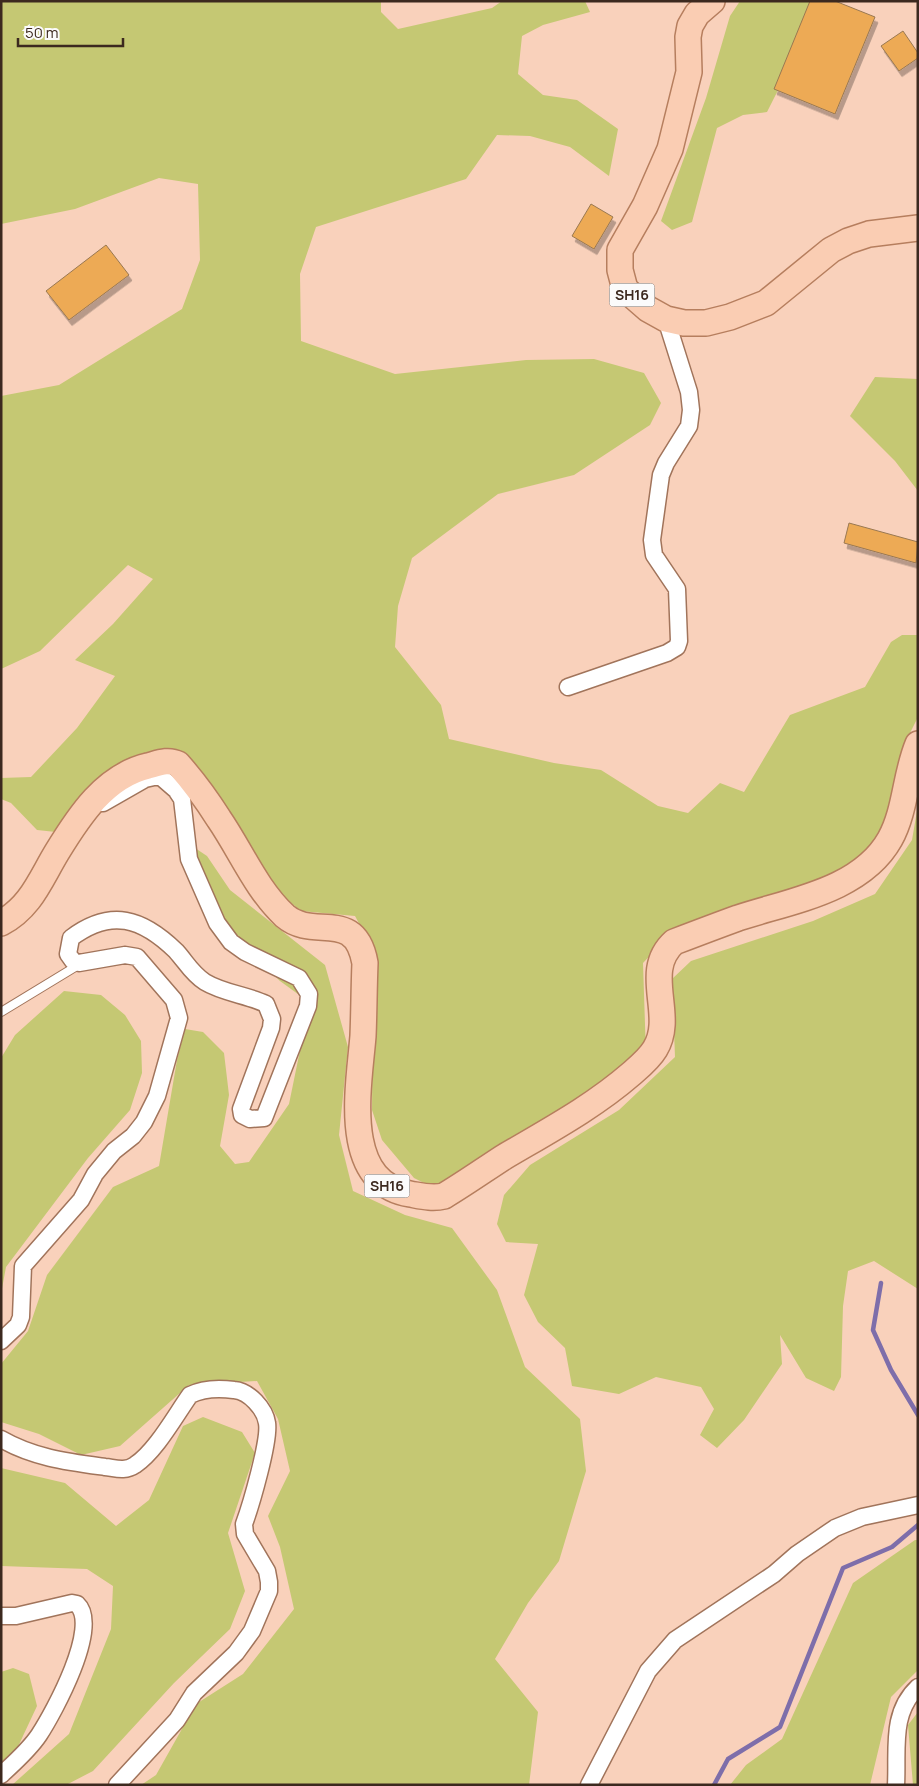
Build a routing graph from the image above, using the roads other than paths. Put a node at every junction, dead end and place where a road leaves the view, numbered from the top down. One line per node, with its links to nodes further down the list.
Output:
1 (712, 1): 3 (main road, SH16)
2 (918, 228): 3 (main road, SH16)
3 (666, 320): 4 (street)
4 (568, 687)
5 (918, 744): 6 (main road, SH16)
6 (78, 822): 7 (main road, SH16); 8 (street)
7 (1, 922)
8 (84, 962): 9 (lane); 10 (street)
9 (1, 1012)
10 (1, 1341)
11 (1, 1439): 16 (street)
12 (913, 1505): 17 (street)
13 (1, 1616): 15 (street)
14 (918, 1686): 18 (street)
15 (1, 1775)
16 (116, 1785)
17 (590, 1785)
18 (896, 1785)

